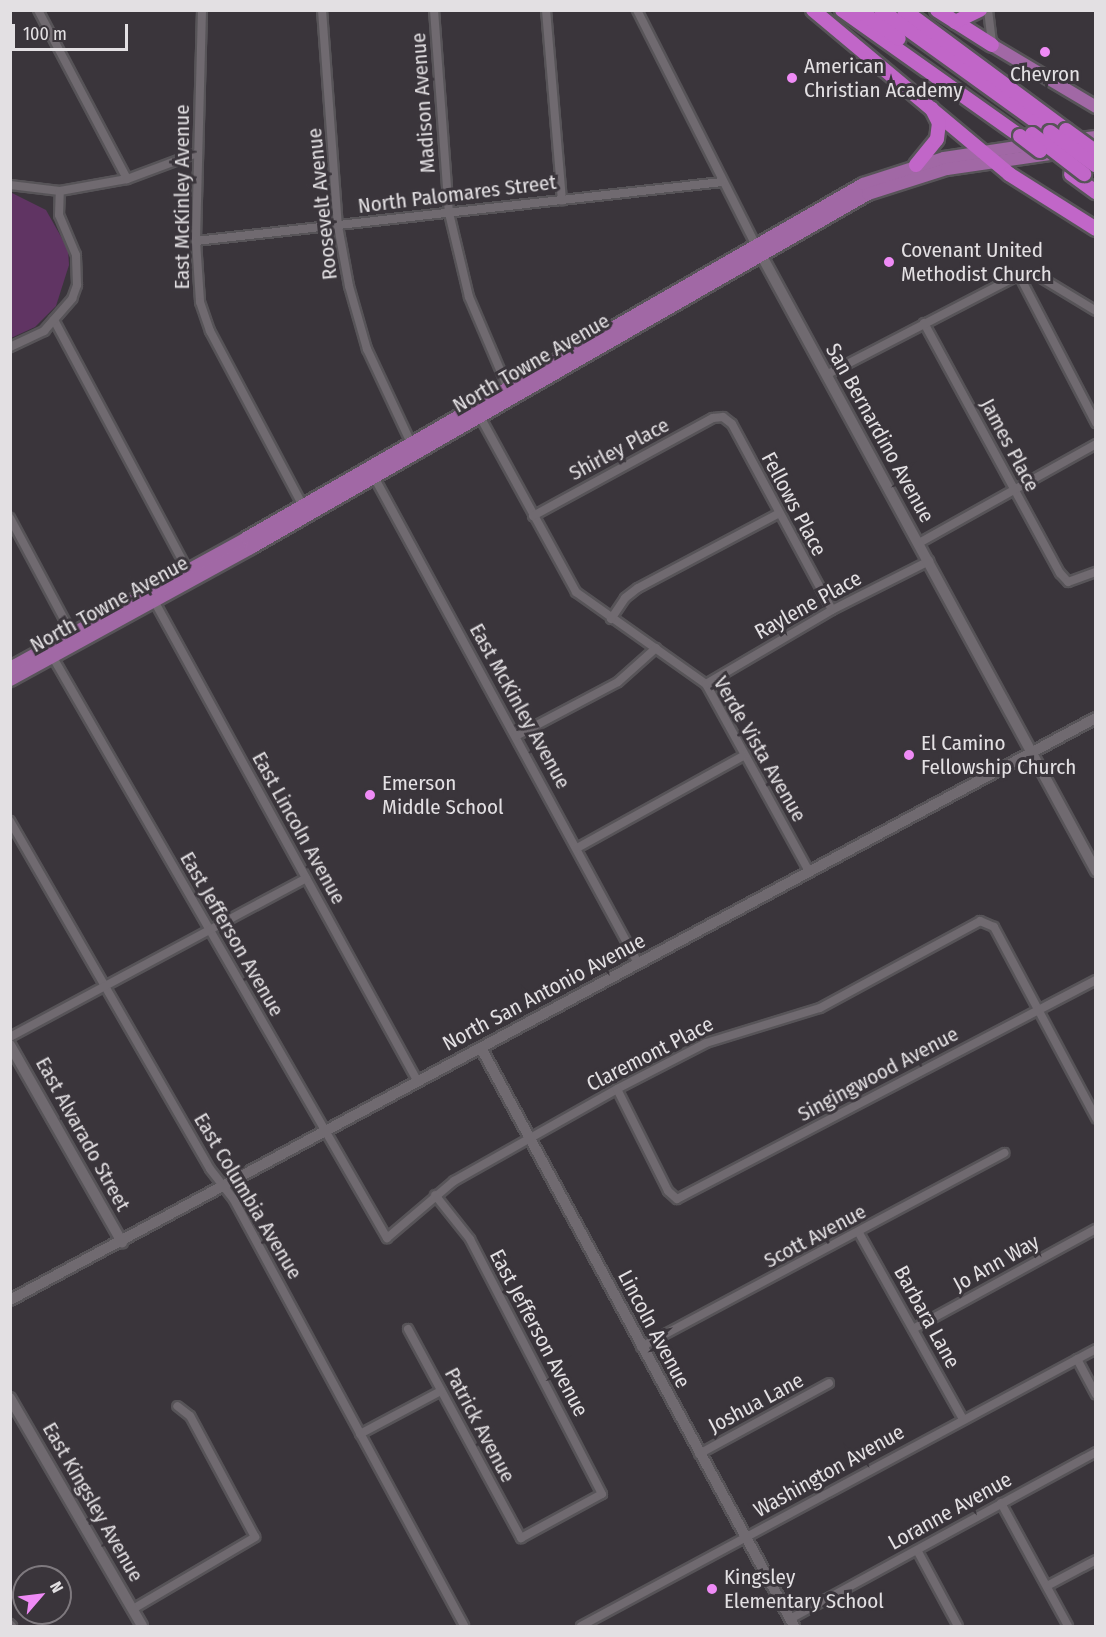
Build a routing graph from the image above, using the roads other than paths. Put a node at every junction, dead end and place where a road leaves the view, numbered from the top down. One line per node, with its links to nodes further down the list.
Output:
1 (38, 10): 25 (street)
2 (202, 10): 21 (street, East McKinley Avenue)
3 (322, 10): 32 (street, Roosevelt Avenue)
4 (434, 10): 31 (street, Madison Avenue)
5 (546, 10): 30 (street)
6 (637, 10): 26 (street, San Bernardino Avenue)
7 (813, 10): 17 (highway)
8 (842, 10): 19 (highway)
9 (859, 10): 19 (highway)
10 (881, 10): 24 (highway, bridge)
11 (904, 10): 24 (highway, bridge)
12 (937, 10): 15 (highway)
13 (980, 10): 15 (highway)
14 (988, 10): 16 (street)
15 (955, 22): 16 (highway)
16 (992, 45): 18 (main road)
17 (929, 104): 22 (highway); 23 (highway)
18 (1095, 106)
19 (1026, 135): 24 (highway, bridge)
20 (1095, 137): 22 (main road, North Towne Avenue)
21 (197, 153): 25 (street); 34 (street, East McKinley Avenue)
22 (988, 156): 23 (main road, North Towne Avenue); 24 (main road, North Towne Avenue); 33 (highway); 35 (main road, North Towne Avenue)
23 (916, 165): 35 (main road, North Towne Avenue)
24 (1090, 166): 29 (highway)
25 (127, 178): 28 (street)
26 (722, 182): 30 (street, North Palomares Street); 35 (street, San Bernardino Avenue)
27 (10, 185): 28 (street)
28 (60, 191): 38 (street)
29 (1095, 192)
30 (562, 200): 31 (street, North Palomares Street)
31 (449, 213): 32 (street, North Palomares Street); 42 (street, Madison Avenue)
32 (338, 226): 34 (street, North Palomares Street); 47 (street, Roosevelt Avenue)
33 (1095, 229)
34 (196, 242): 50 (street, East McKinley Avenue)
35 (758, 249): 41 (main road, San Bernardino Avenue); 42 (main road, North Towne Avenue)
36 (1019, 275): 37 (street); 39 (street); 45 (street)
37 (1095, 310)
38 (54, 320): 40 (street); 57 (street)
39 (924, 323): 41 (street); 49 (street, James Place)
40 (10, 347)
41 (826, 375): 54 (main road, San Bernardino Avenue)
42 (510, 392): 43 (main road, North Towne Avenue)
43 (477, 411): 47 (main road, North Towne Avenue); 52 (street, Verde Vista Avenue)
44 (723, 417): 51 (street, Fellows Place); 52 (street, Shirley Place)
45 (1095, 423)
46 (1095, 444): 49 (street)
47 (414, 448): 48 (main road, North Towne Avenue)
48 (371, 471): 50 (main road, North Towne Avenue); 57 (main road, North Towne Avenue); 68 (street, East McKinley Avenue)
49 (1013, 489): 54 (street); 56 (street, James Place)
50 (302, 504): 57 (main road, North Towne Avenue)
51 (778, 514): 59 (street, Fellows Place); 60 (street)
52 (533, 516): 60 (street, Verde Vista Avenue)
53 (10, 518): 61 (street)
54 (919, 543): 55 (main road, San Bernardino Avenue)
55 (928, 561): 59 (street, Raylene Place); 69 (main road, San Bernardino Avenue)
56 (1095, 572)
57 (190, 575): 58 (main road, North Towne Avenue)
58 (151, 595): 61 (main road, North Towne Avenue); 75 (street, East Lincoln Avenue)
59 (832, 610): 66 (street, Raylene Place)
60 (611, 619): 62 (street, Verde Vista Avenue)
61 (74, 639): 63 (main road, North Towne Avenue)
62 (657, 648): 66 (street, Verde Vista Avenue); 68 (street)
63 (50, 652): 64 (main road, North Towne Avenue); 65 (main road, North Towne Avenue); 76 (street, East Jefferson Avenue)
64 (10, 668)
65 (10, 680)
66 (706, 684): 70 (street, Verde Vista Avenue)
67 (1095, 718): 69 (main road, North San Antonio Avenue)
68 (516, 736): 72 (street, East McKinley Avenue)
69 (1031, 752): 73 (main road, North San Antonio Avenue); 74 (main road, San Bernardino Avenue)
70 (743, 756): 72 (street); 73 (street, Verde Vista Avenue)
71 (10, 821): 79 (street, East Columbia Avenue)
72 (577, 848): 77 (street, East McKinley Avenue)
73 (809, 871): 77 (main road, North San Antonio Avenue)
74 (1095, 871)
75 (306, 878): 76 (street); 84 (street, East Lincoln Avenue)
76 (208, 929): 79 (street); 87 (street, East Jefferson Avenue)
77 (638, 963): 83 (main road, North San Antonio Avenue)
78 (1095, 980): 80 (street, Singingwood Avenue)
79 (105, 984): 81 (street); 90 (street, East Columbia Avenue)
80 (1036, 1010): 85 (street, Claremont Place); 85 (street, Singingwood Avenue); 86 (street)
81 (10, 1037)
82 (10, 1045): 95 (main road, East Alvarado Street)
83 (481, 1048): 84 (main road, North San Antonio Avenue); 88 (main road, Lincoln Avenue)
84 (418, 1082): 87 (main road, North San Antonio Avenue)
85 (617, 1089): 88 (street, Claremont Place)
86 (1095, 1118)
87 (327, 1131): 90 (main road, North San Antonio Avenue); 94 (street, East Jefferson Avenue)
88 (531, 1139): 91 (street, Claremont Place); 99 (main road, Lincoln Avenue)
89 (1004, 1153): 93 (street, Scott Avenue)
90 (222, 1188): 95 (main road, North San Antonio Avenue); 108 (street, East Columbia Avenue)
91 (435, 1195): 94 (street, Claremont Place); 113 (street, East Jefferson Avenue)
92 (1095, 1229): 98 (street, Jo Ann Way)
93 (860, 1233): 98 (street, Barbara Lane); 99 (street, Scott Avenue)
94 (387, 1238)
95 (122, 1242): 96 (main road, North San Antonio Avenue)
96 (10, 1300)
97 (408, 1329): 103 (street, Patrick Avenue)
98 (913, 1329): 107 (street, Barbara Lane)
99 (641, 1347): 110 (main road, Lincoln Avenue)
100 (1095, 1349): 101 (street, Washington Avenue)
101 (1077, 1359): 104 (street); 107 (street, Washington Avenue)
102 (829, 1383): 110 (street, Joshua Lane)
103 (441, 1391): 108 (street); 113 (street, Patrick Avenue)
104 (1095, 1394)
105 (10, 1398): 117 (main road, East Kingsley Avenue)
106 (177, 1406): 117 (street)
107 (963, 1419): 112 (street, Washington Avenue)
108 (360, 1434): 120 (street, East Columbia Avenue)
109 (1095, 1452): 111 (street, Loranne Avenue)
110 (699, 1454): 112 (main road, Lincoln Avenue)
111 (1001, 1503): 114 (street, Loranne Avenue); 116 (street)
112 (747, 1537): 118 (main road, Lincoln Avenue); 121 (street, Washington Avenue)
113 (521, 1538)
114 (917, 1550): 118 (street, Loranne Avenue); 122 (street)
115 (1095, 1560): 116 (street)
116 (1047, 1586): 123 (street)
117 (133, 1609): 119 (main road, East Kingsley Avenue)
118 (792, 1623)
119 (142, 1626)
120 (464, 1626)
121 (581, 1626)
122 (958, 1626)
123 (1068, 1626)

